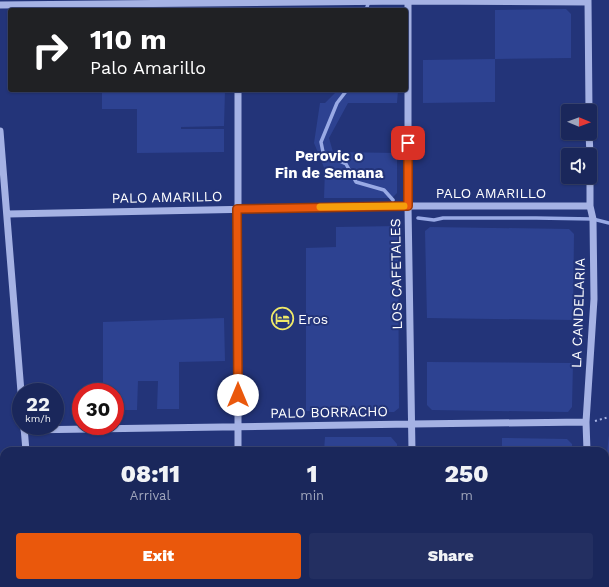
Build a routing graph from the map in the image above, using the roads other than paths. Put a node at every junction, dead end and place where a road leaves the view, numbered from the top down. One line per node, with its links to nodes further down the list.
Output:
1 (408, 1): 2 (street); 4 (street); 9 (street, LOS CAFETALES)
2 (588, 1): 6 (street)
3 (0, 5): 4 (street)
4 (239, 5)
5 (238, 92): 11 (street)
6 (589, 104)
7 (0, 131): 12 (street)
8 (590, 184): 10 (street, LA CANDELARIA)
9 (408, 206): 10 (street, PALO AMARILLO); 11 (street, PALO AMARILLO); 15 (street, LOS CAFETALES)
10 (590, 206): 14 (street, LA CANDELARIA)
11 (237, 209): 12 (street, PALO AMARILLO); 16 (street)
12 (8, 214): 13 (street)
13 (20, 383)
14 (586, 422): 15 (street, PALO BORRACHO); 22 (street, LA CANDELARIA)
15 (412, 424): 16 (street, PALO BORRACHO); 21 (street, LOS CAFETALES)
16 (238, 426): 17 (street, PALO BORRACHO); 20 (street)
17 (64, 428)
18 (25, 435): 19 (street)
19 (26, 447)
20 (238, 447)
21 (412, 447)
22 (587, 447)

